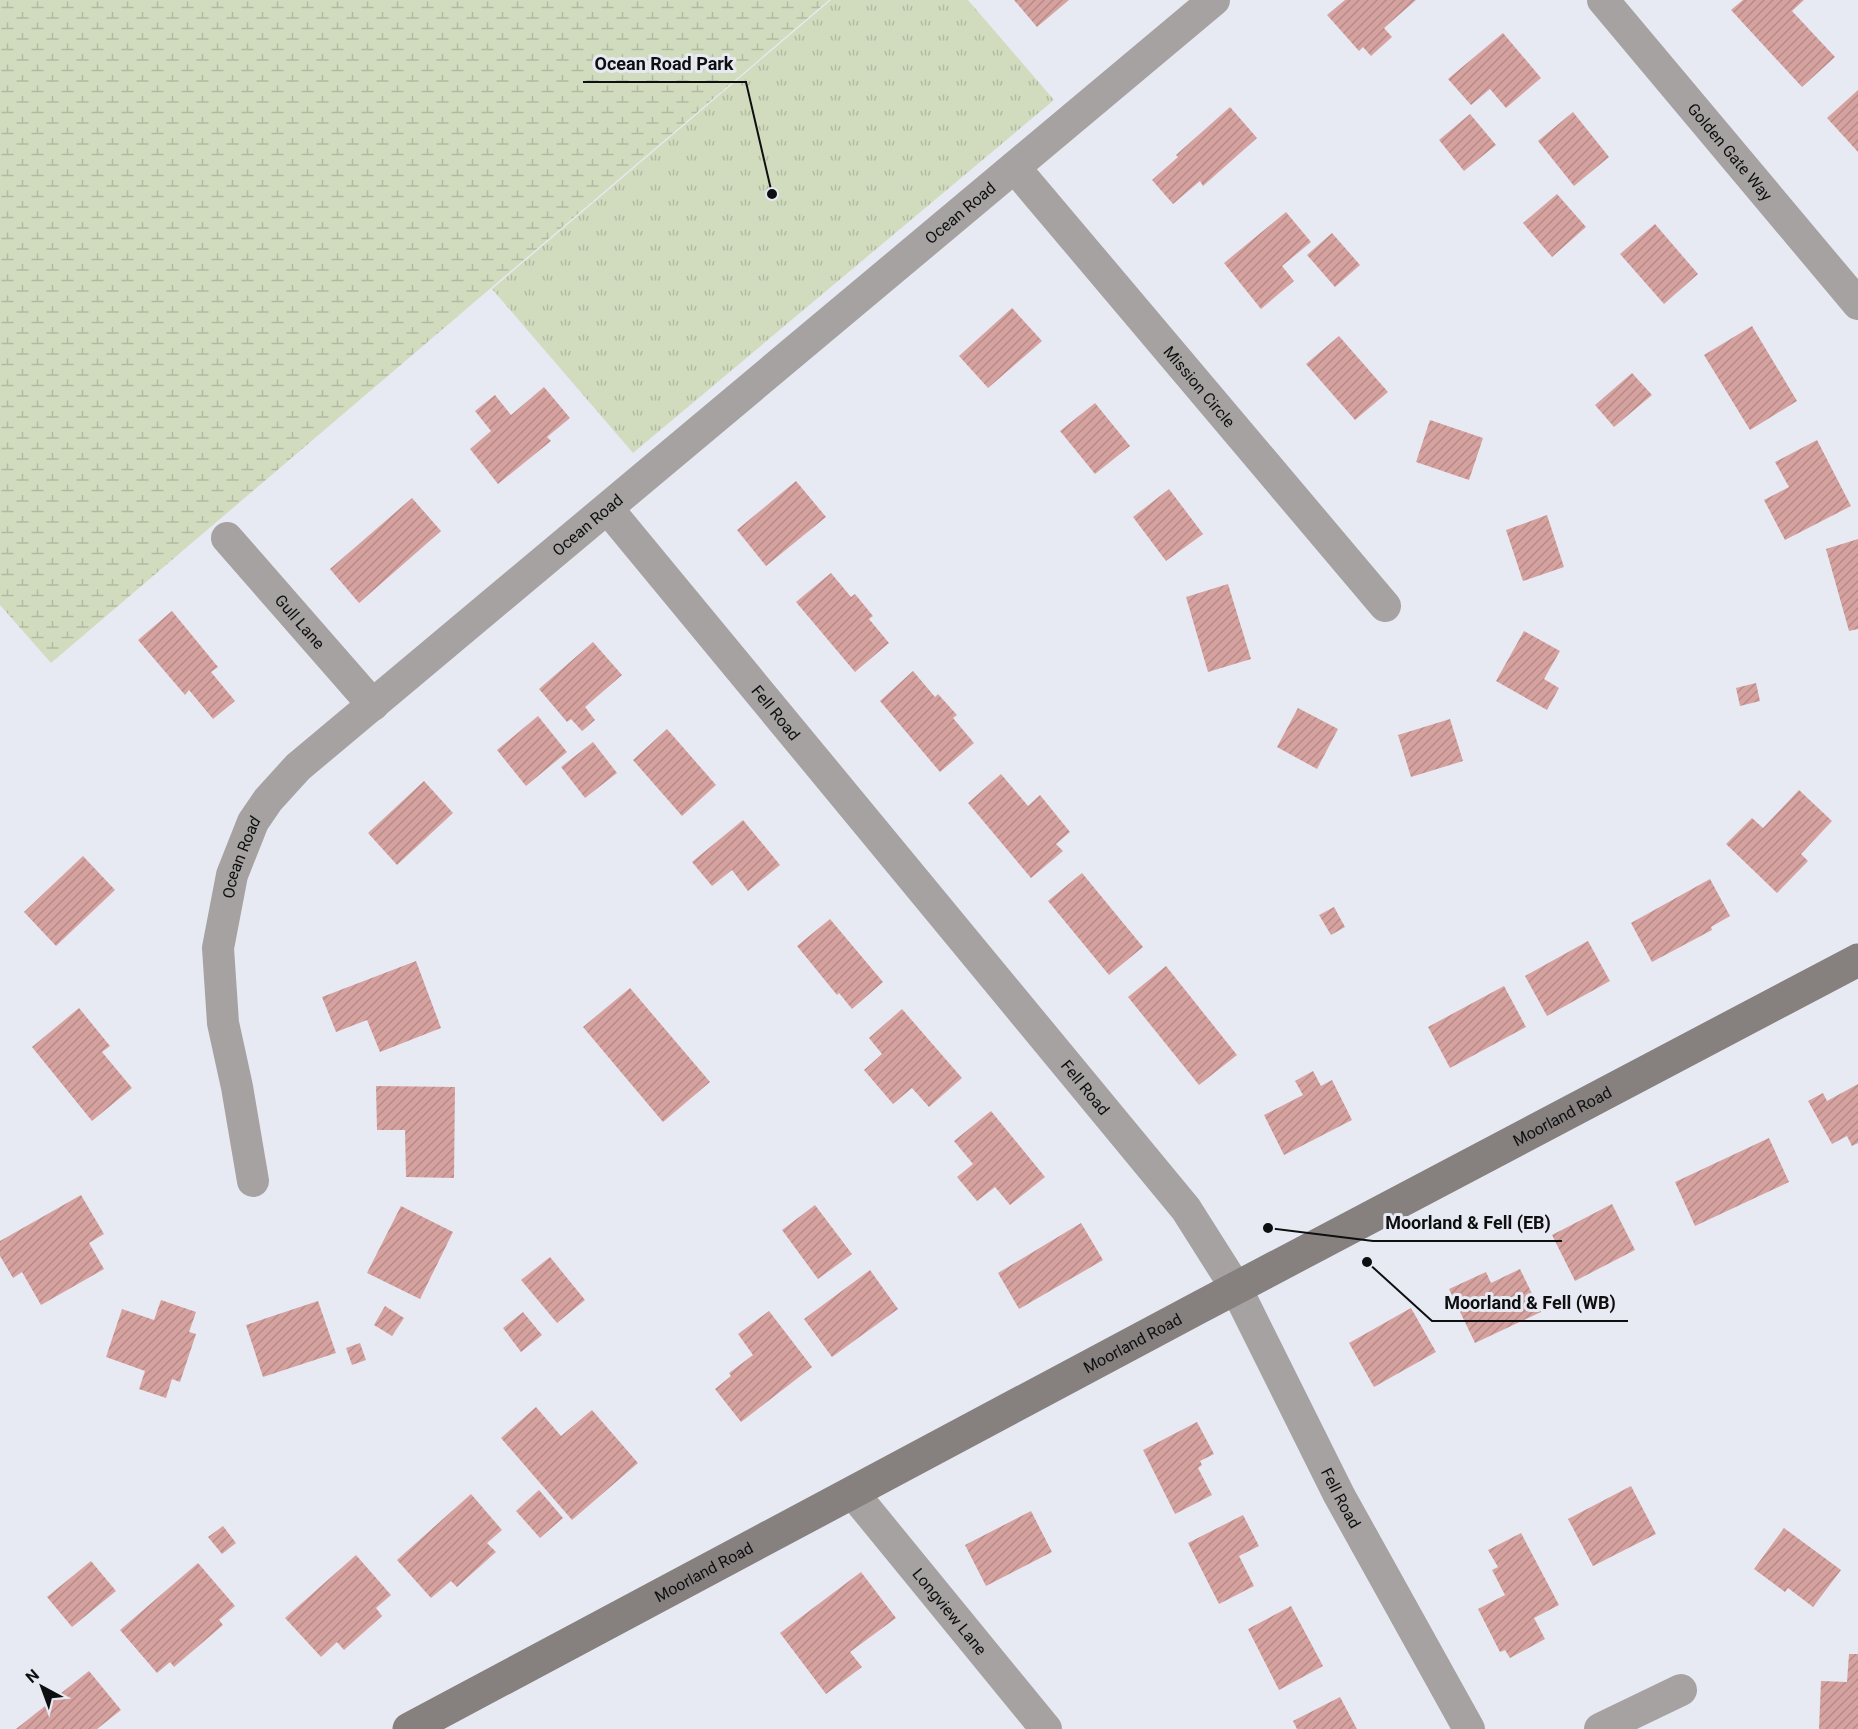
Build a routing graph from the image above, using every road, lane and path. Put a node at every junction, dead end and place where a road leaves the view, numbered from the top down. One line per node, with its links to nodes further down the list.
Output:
1 (1214, 0): 3 (street, Ocean Road)
2 (1603, 0): 4 (street, Golden Gate Way)
3 (1015, 168): 5 (street, Ocean Road); 7 (street, Mission Circle)
4 (1858, 304)
5 (608, 509): 8 (street, Ocean Road); 11 (street, Fell Road)
6 (227, 538): 8 (street, Gull Lane)
7 (1385, 606)
8 (373, 705): 10 (street, Ocean Road)
9 (1858, 960): 11 (street, Moorland Road)
10 (253, 1181)
11 (1236, 1288): 12 (street, Moorland Road); 16 (street, Fell Road)
12 (853, 1493): 14 (street, Moorland Road); 15 (street, Longview Lane)
13 (1681, 1690): 17 (street)
14 (408, 1729)
15 (1046, 1729)
16 (1469, 1729)
17 (1600, 1729)

